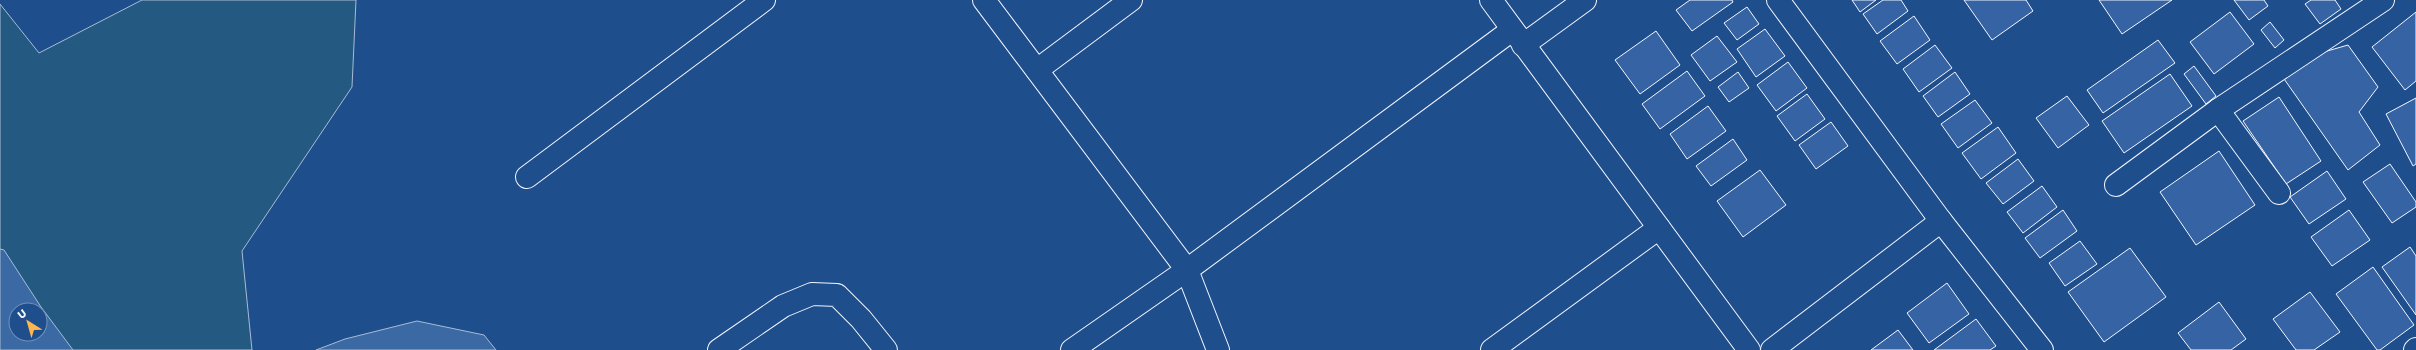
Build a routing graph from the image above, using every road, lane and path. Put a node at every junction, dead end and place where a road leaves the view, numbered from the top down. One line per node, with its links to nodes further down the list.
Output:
1 (764, 0): 11 (street)
2 (984, 0): 9 (street)
3 (1131, 0): 9 (street)
4 (1491, 0): 8 (street)
5 (1585, 0): 8 (street)
6 (1778, 0): 14 (street)
7 (2383, 0): 10 (street)
8 (1518, 37): 15 (street); 16 (street)
9 (1037, 70): 16 (street)
10 (2218, 110): 12 (street); 13 (street)
11 (527, 177)
12 (2116, 185)
13 (2279, 193)
14 (1941, 221): 23 (street); 24 (street)
15 (1659, 228): 21 (street); 22 (street)
16 (1187, 270): 19 (street); 20 (street)
17 (719, 350): 18 (street)
18 (886, 350)
19 (1072, 350)
20 (1218, 350)
21 (1492, 350)
22 (1749, 350)
23 (1772, 350)
24 (2042, 350)

